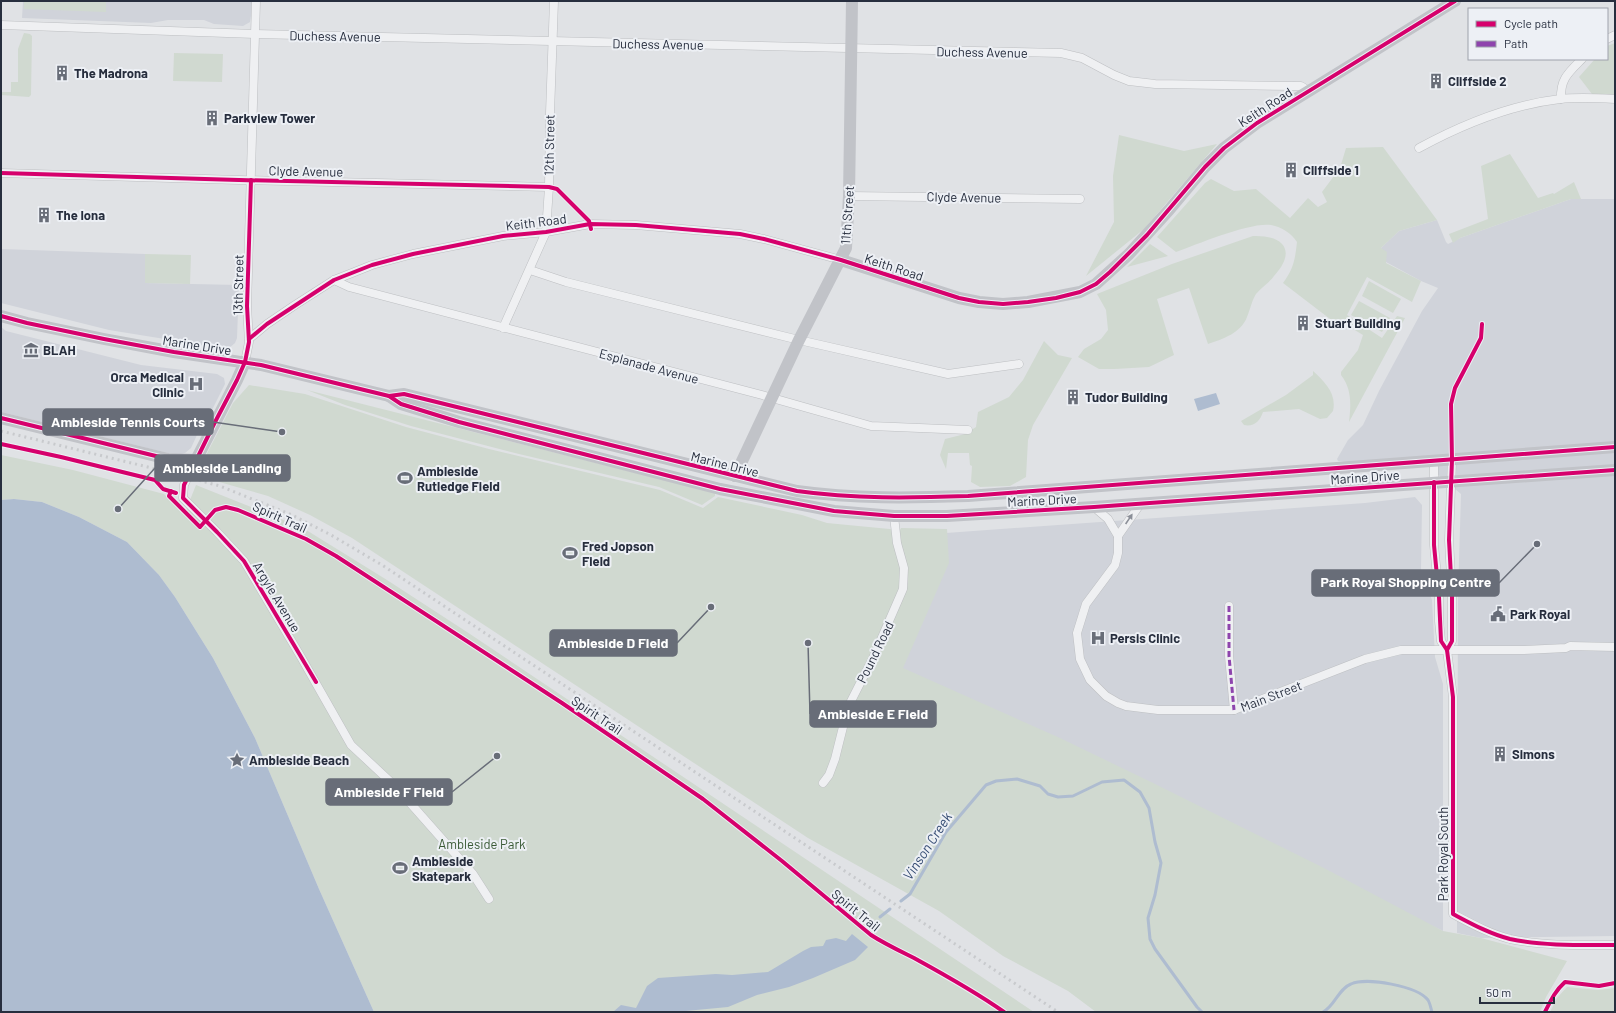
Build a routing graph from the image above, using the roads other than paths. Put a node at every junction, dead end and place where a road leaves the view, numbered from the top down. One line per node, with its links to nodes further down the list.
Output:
1 (256, 1): 6 (street, 13th Street)
2 (554, 1): 7 (street, 12th Street)
3 (852, 1): 8 (main road, 11th Street)
4 (1455, 1): 10 (main road, Keith Road)
5 (1, 25): 6 (street, Duchess Avenue)
6 (255, 34): 7 (street, Duchess Avenue); 15 (street, 13th Street)
7 (553, 41): 8 (street, Duchess Avenue); 16 (street, 12th Street)
8 (851, 48): 10 (street, Duchess Avenue); 17 (main road, 11th Street)
9 (1581, 60): 12 (street)
10 (1308, 91): 20 (main road, Keith Road)
11 (1615, 98): 12 (street)
12 (1561, 99): 13 (street)
13 (1419, 148)
14 (1, 173): 15 (street, Clyde Avenue)
15 (251, 180): 16 (street, Clyde Avenue); 25 (street, 13th Street)
16 (549, 187): 19 (street, 12th Street)
17 (849, 196): 18 (street, Clyde Avenue); 20 (main road, 11th Street)
18 (1080, 199)
19 (546, 232): 20 (street, Keith Road); 21 (street, 12th Street); 22 (street, Keith Road)
20 (841, 260): 26 (main road, 11th Street)
21 (530, 270): 24 (street, 12th Street); 26 (street)
22 (334, 280): 24 (street, Esplanade Avenue); 25 (street, Keith Road)
23 (1, 316): 27 (main road, Marine Drive)
24 (503, 328): 30 (street, Esplanade Avenue)
25 (249, 339): 27 (street, 13th Street)
26 (799, 340): 28 (street); 30 (main road, 11th Street)
27 (245, 362): 29 (main road, Marine Drive); 34 (main road, 13th Street)
28 (1019, 364)
29 (389, 396): 38 (main road, Marine Drive); 45 (main road, Marine Drive)
30 (771, 398): 32 (street, Esplanade Avenue); 38 (main road, 11th Street)
31 (1, 418): 34 (main road)
32 (968, 430)
33 (1615, 448): 35 (main road, Marine Drive)
34 (196, 460): 41 (street, 13th Street)
35 (1452, 460): 36 (main road, Marine Drive); 39 (street, Park Royal South)
36 (1434, 462): 40 (street, Park Royal South); 42 (main road, Marine Drive)
37 (1615, 470): 39 (main road, Marine Drive)
38 (735, 476): 42 (main road, Marine Drive)
39 (1452, 481): 40 (main road, Marine Drive); 49 (street, Park Royal South)
40 (1434, 482): 43 (main road, Marine Drive); 49 (street, Park Royal South)
41 (182, 494): 52 (street, Argyle Avenue)
42 (907, 498): 45 (main road)
43 (1141, 504): 44 (main road, Marine Drive); 46 (street, one-way to 43)
44 (1094, 507): 45 (main road, Marine Drive); 46 (street)
45 (894, 516): 51 (street, Pound Road)
46 (1118, 536): 50 (street, Main Street)
47 (1228, 606): 50 (street)
48 (1615, 647): 49 (street, Main Street)
49 (1447, 650): 50 (street, Main Street); 53 (street, Park Royal South)
50 (1234, 710)
51 (823, 784)
52 (489, 899)
53 (1615, 945)

